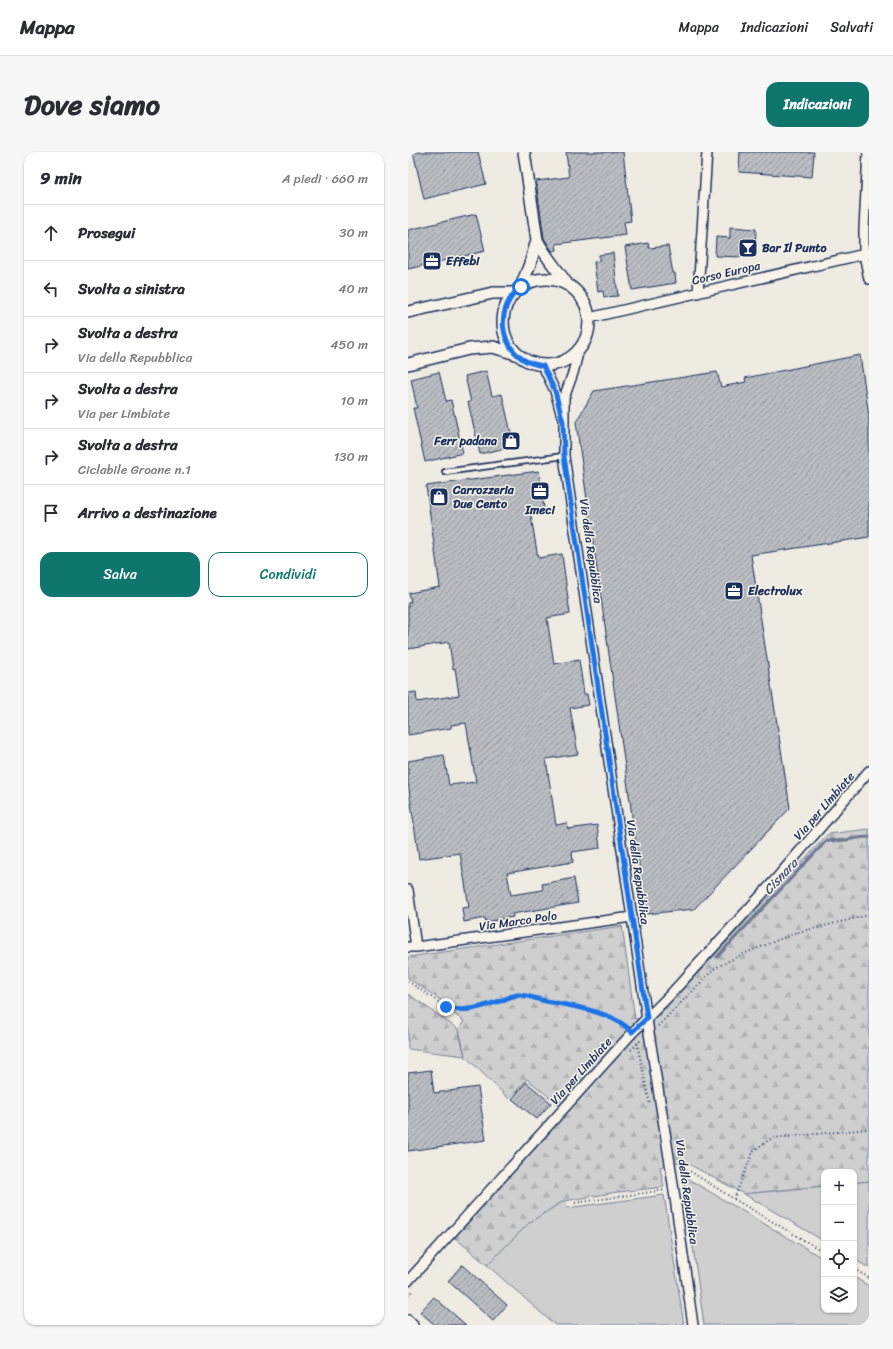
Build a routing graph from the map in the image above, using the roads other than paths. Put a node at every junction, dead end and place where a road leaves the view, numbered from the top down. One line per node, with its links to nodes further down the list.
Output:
1 (524, 152): 4 (street)
2 (707, 152): 9 (street)
3 (868, 152): 5 (street)
4 (537, 240): 7 (street); 8 (street)
5 (867, 254): 6 (street); 9 (street, Corso Europa)
6 (869, 279)
7 (567, 284): 8 (street); 11 (street)
8 (517, 290): 10 (street); 13 (street)
9 (698, 293): 11 (street, Corso Europa)
10 (408, 312)
11 (589, 318): 12 (street)
12 (578, 352): 15 (street); 16 (street, Via della Repubblica)
13 (516, 354): 14 (street); 15 (street)
14 (408, 364)
15 (543, 366): 16 (street, Via della Repubblica)
16 (563, 422): 17 (street, Via della Repubblica)
17 (564, 456): 18 (lane); 21 (street, Via della Repubblica)
18 (445, 472)
19 (869, 771): 23 (street, Via per Limbiate)
20 (408, 890): 22 (street)
21 (632, 917): 22 (street, Via Marco Polo); 23 (street, Via della Repubblica)
22 (412, 947)
23 (647, 1018): 24 (street, Via per Limbiate); 27 (street, Via della Repubblica)
24 (408, 1281)
25 (408, 1320): 26 (street)
26 (413, 1325)
27 (693, 1325)

